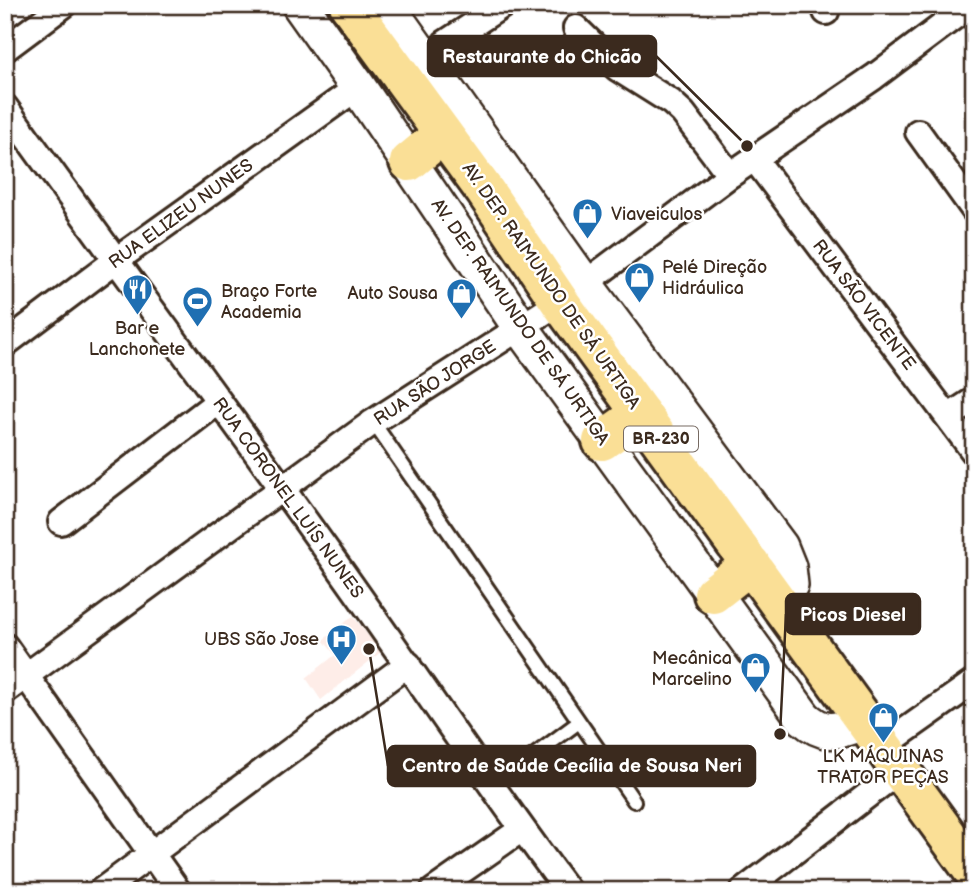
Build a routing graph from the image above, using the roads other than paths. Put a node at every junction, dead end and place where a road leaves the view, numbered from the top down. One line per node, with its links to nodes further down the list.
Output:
1 (64, 5): 9 (street)
2 (300, 5): 10 (main road, AV. DEP. RAIMUNDO DE SÁ URTIGA)
3 (349, 5): 13 (highway, AV. DEP. RAIMUNDO DE SÁ URTIGA / BR-230)
4 (386, 5): 19 (main road, AV. DEP. RAIMUNDO DE SÁ URTIGA)
5 (503, 5): 8 (street)
6 (970, 5): 14 (street, RUA SÃO JORGE)
7 (576, 28): 16 (street)
8 (445, 43)
9 (5, 49)
10 (358, 87): 15 (main road, AV. DEP. RAIMUNDO DE SÁ URTIGA); 18 (street, RUA ELIZEU NUNES)
11 (5, 107): 18 (street, RUA CORONEL LUÍS NUNES)
12 (918, 132): 17 (street)
13 (443, 134): 15 (highway); 19 (highway, AV. DEP. RAIMUNDO DE SÁ URTIGA / BR-230)
14 (754, 158): 16 (street, RUA SÃO JORGE); 25 (street, RUA SÃO VICENTE)
15 (409, 162): 20 (main road, AV. DEP. RAIMUNDO DE SÁ URTIGA)
16 (730, 174): 19 (street, RUA SÃO JORGE)
17 (974, 211)
18 (116, 261): 21 (street, RUA ELIZEU NUNES); 23 (street, RUA CORONEL LUÍS NUNES)
19 (573, 293): 20 (street, RUA SÃO JORGE); 24 (highway, AV. DEP. RAIMUNDO DE SÁ URTIGA / BR-230); 33 (main road, AV. DEP. RAIMUNDO DE SÁ URTIGA)
20 (521, 328): 26 (street, RUA SÃO JORGE); 27 (main road, AV. DEP. RAIMUNDO DE SÁ URTIGA)
21 (5, 344)
22 (974, 400): 25 (street)
23 (219, 401): 29 (street, RUA CORONEL LUÍS NUNES); 30 (street)
24 (641, 413): 27 (highway); 31 (highway, AV. DEP. RAIMUNDO DE SÁ URTIGA / BR-230)
25 (948, 417): 28 (street, RUA SÃO VICENTE)
26 (373, 422): 29 (street, RUA SÃO JORGE); 39 (lane)
27 (602, 441): 32 (main road, AV. DEP. RAIMUNDO DE SÁ URTIGA)
28 (974, 452)
29 (282, 487): 35 (street, RUA CORONEL LUÍS NUNES); 36 (street, RUA SÃO JORGE)
30 (61, 522)
31 (751, 564): 32 (highway); 33 (highway, AV. DEP. RAIMUNDO DE SÁ URTIGA / BR-230)
32 (713, 594): 40 (main road, AV. DEP. RAIMUNDO DE SÁ URTIGA)
33 (778, 602): 40 (highway, AV. DEP. RAIMUNDO DE SÁ URTIGA / BR-230)
34 (5, 646): 36 (street)
35 (408, 664): 41 (street, RUA CORONEL LUÍS NUNES); 44 (street)
36 (25, 676): 38 (street, RUA SÃO JORGE); 44 (street)
37 (974, 682): 40 (street)
38 (5, 691)
39 (579, 722): 41 (lane); 42 (lane)
40 (882, 747): 45 (highway, AV. DEP. RAIMUNDO DE SÁ URTIGA / BR-230); 50 (street)
41 (491, 786): 43 (street, RUA CORONEL LUÍS NUNES)
42 (634, 801)
43 (522, 829): 48 (street); 49 (street, RUA CORONEL LUÍS NUNES)
44 (153, 855): 46 (street); 47 (street)
45 (974, 872)
46 (101, 891)
47 (178, 891)
48 (433, 891)
49 (568, 891)
50 (743, 891)

